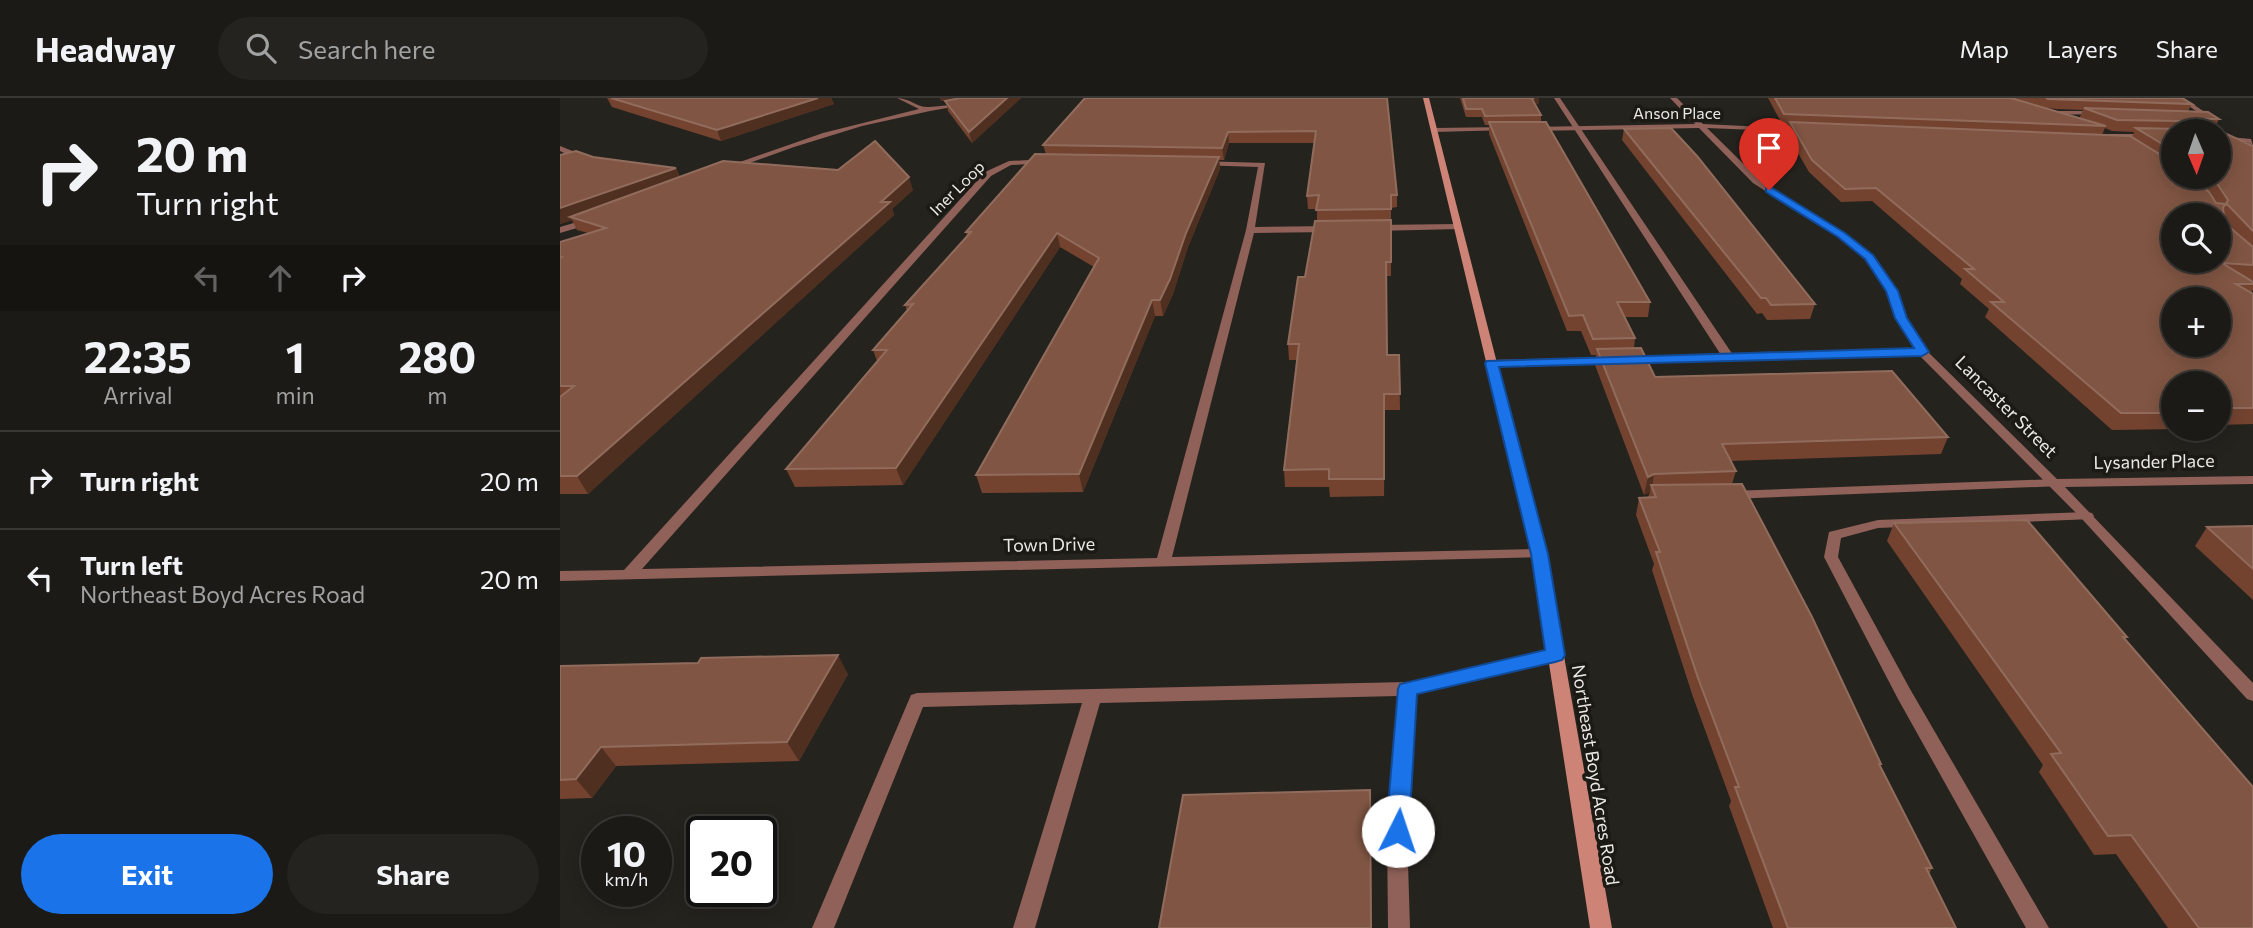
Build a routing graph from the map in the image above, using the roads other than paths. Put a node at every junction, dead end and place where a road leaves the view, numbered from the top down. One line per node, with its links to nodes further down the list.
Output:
1 (900, 98): 7 (street)
2 (1000, 98): 7 (street)
3 (1426, 98): 17 (street, Northeast Boyd Acres Road)
4 (1557, 98): 14 (street)
5 (1673, 98): 13 (street, Lancaster Street)
6 (2180, 98): 11 (street)
7 (926, 110): 27 (street)
8 (2033, 110): 9 (street)
9 (2044, 113): 10 (street); 12 (street)
10 (2105, 114)
11 (2198, 118)
12 (2076, 123)
13 (1702, 126): 14 (street, Anson Place); 18 (street, Anson Place); 34 (street, Lancaster Street)
14 (1577, 128): 16 (street, Anson Place); 35 (street)
15 (1512, 129): 17 (street)
16 (1525, 129)
17 (1434, 130): 29 (street, Northeast Boyd Acres Road)
18 (1812, 131)
19 (2161, 135): 21 (street)
20 (2231, 139): 22 (street)
21 (2101, 142)
22 (2253, 143)
23 (560, 148): 26 (street)
24 (1058, 162): 43 (street, Iner Loop)
25 (1190, 163): 33 (street)
26 (600, 165)
27 (713, 174)
28 (596, 220): 32 (street)
29 (1457, 227): 30 (street); 36 (street, Northeast Boyd Acres Road)
30 (1360, 228)
31 (1346, 229): 33 (street)
32 (560, 230)
33 (1250, 230): 42 (street)
34 (1922, 352): 35 (street); 38 (street, Lancaster Street)
35 (1729, 358): 36 (street)
36 (1492, 363): 41 (street, Northeast Boyd Acres Road)
37 (2253, 480): 38 (street, Lysander Place)
38 (2056, 483): 39 (street, Lysander Place); 40 (street, Lancaster Street)
39 (1721, 495)
40 (2087, 516): 47 (street, Lancaster Street); 53 (street)
41 (1539, 554): 42 (street, Town Drive); 45 (street, Northeast Boyd Acres Road)
42 (1163, 562): 43 (street, Town Drive)
43 (628, 575): 44 (street, Town Drive)
44 (560, 576)
45 (1555, 655): 46 (street); 52 (street, Northeast Boyd Acres Road)
46 (1407, 689): 48 (street); 51 (street)
47 (2253, 694)
48 (1093, 696): 49 (street); 50 (street)
49 (823, 928)
50 (1024, 928)
51 (1399, 928)
52 (1601, 928)
53 (2038, 928)

